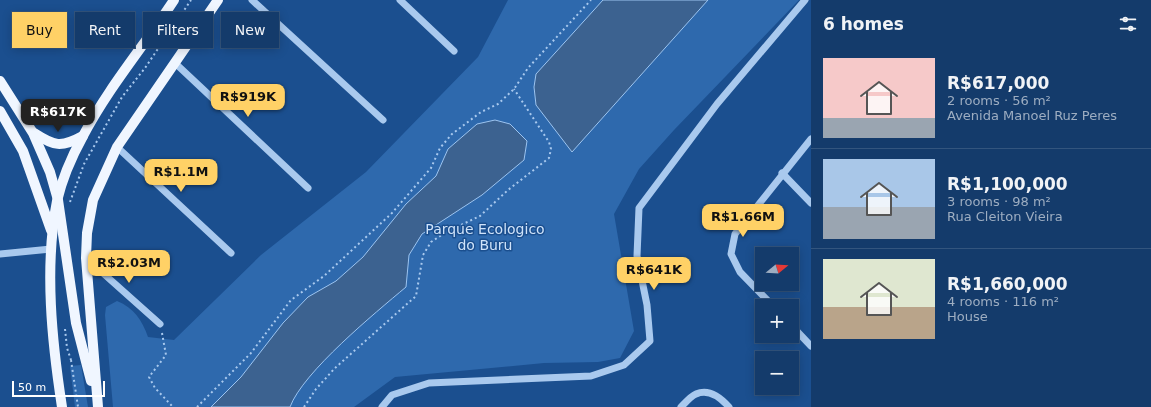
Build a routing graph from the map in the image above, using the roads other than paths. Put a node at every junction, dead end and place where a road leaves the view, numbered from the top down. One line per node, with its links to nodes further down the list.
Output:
1 (174, 0): 12 (main road)
2 (218, 0): 7 (main road)
3 (252, 0): 10 (street)
4 (400, 0): 6 (street)
5 (805, 0): 30 (street)
6 (454, 51)
7 (175, 63): 14 (main road); 16 (street)
8 (0, 80): 11 (main road)
9 (0, 111): 19 (main road)
10 (383, 120)
11 (33, 133): 12 (main road); 17 (main road)
12 (83, 136): 17 (main road)
13 (811, 139): 15 (street)
14 (118, 147): 21 (street); 23 (main road)
15 (782, 173): 18 (street); 24 (street)
16 (308, 188)
17 (58, 200): 19 (main road); 28 (main road)
18 (811, 203)
19 (52, 234): 20 (main road)
20 (51, 249): 22 (street); 29 (main road)
21 (231, 253)
22 (0, 254)
23 (86, 258): 25 (street); 28 (main road)
24 (766, 299)
25 (160, 324)
26 (799, 333): 27 (street)
27 (811, 346)
28 (98, 403)
29 (62, 407)
30 (382, 407)
31 (681, 407): 32 (street)
32 (729, 407)

